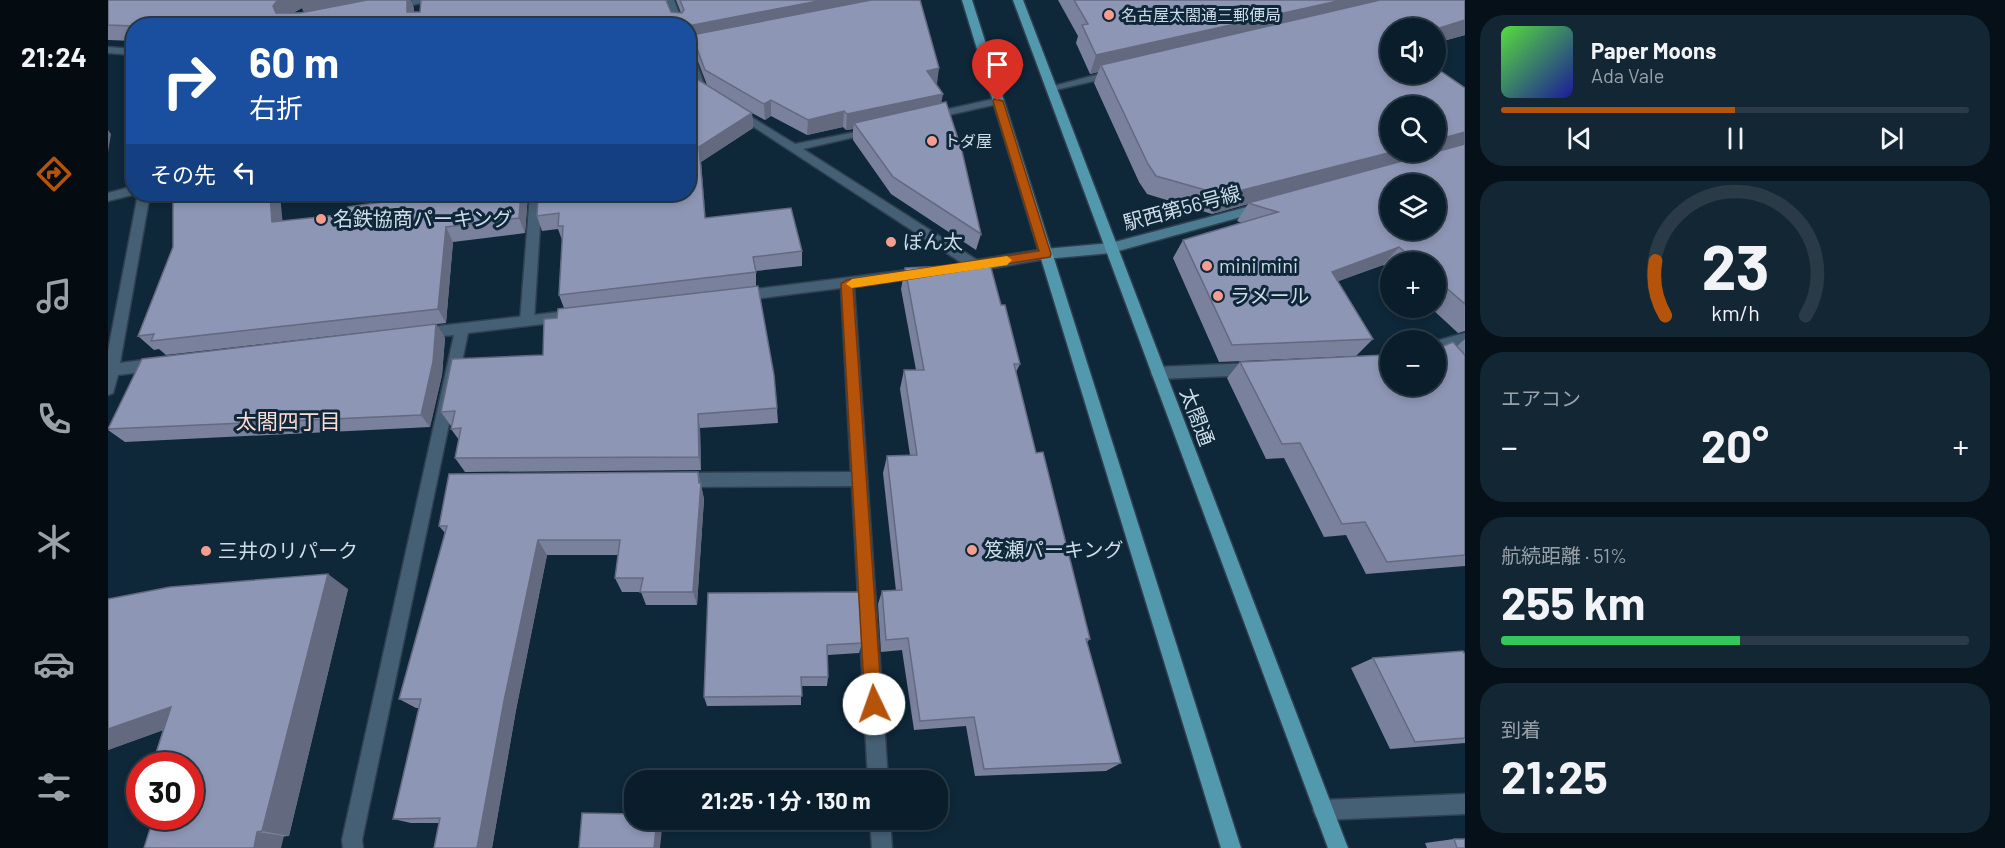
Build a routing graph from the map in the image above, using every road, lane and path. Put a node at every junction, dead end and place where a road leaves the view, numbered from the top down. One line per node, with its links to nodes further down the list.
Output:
1 (669, 0): 6 (street)
2 (967, 0): 14 (main road)
3 (1018, 0): 12 (main road, 太閤通)
4 (423, 4): 5 (street)
5 (377, 9)
6 (675, 18)
7 (700, 45): 8 (street)
8 (696, 46)
9 (108, 50): 10 (street)
10 (126, 51)
11 (1128, 70): 12 (street)
12 (1051, 88): 23 (main road, 太閤通)
13 (696, 90): 17 (street)
14 (998, 101): 15 (street); 24 (main road)
15 (919, 119)
16 (885, 127): 17 (street)
17 (796, 147): 25 (street)
18 (126, 192): 19 (street)
19 (108, 197)
20 (143, 201): 36 (street)
21 (536, 201): 29 (street)
22 (1273, 204): 23 (street, 駅西第56号線)
23 (1111, 248): 24 (street, 駅西第56号線); 37 (main road, 太閤通)
24 (1046, 254): 25 (street); 47 (main road)
25 (976, 266): 26 (street)
26 (847, 284): 27 (street); 39 (street)
27 (729, 298)
28 (586, 314): 29 (street)
29 (527, 321): 30 (street)
30 (462, 328): 31 (street); 45 (street)
31 (404, 335)
32 (1465, 338): 33 (street)
33 (1446, 348)
34 (171, 363): 36 (street)
35 (1274, 368): 37 (street)
36 (113, 370): 38 (street)
37 (1158, 373): 43 (main road, 太閤通)
38 (108, 389)
39 (860, 479): 40 (street); 41 (street)
40 (657, 480)
41 (877, 770)
42 (1465, 804): 43 (street)
43 (1323, 810): 48 (main road, 太閤通)
44 (881, 830): 46 (street)
45 (353, 848)
46 (882, 848)
47 (1231, 848)
48 (1338, 848)

